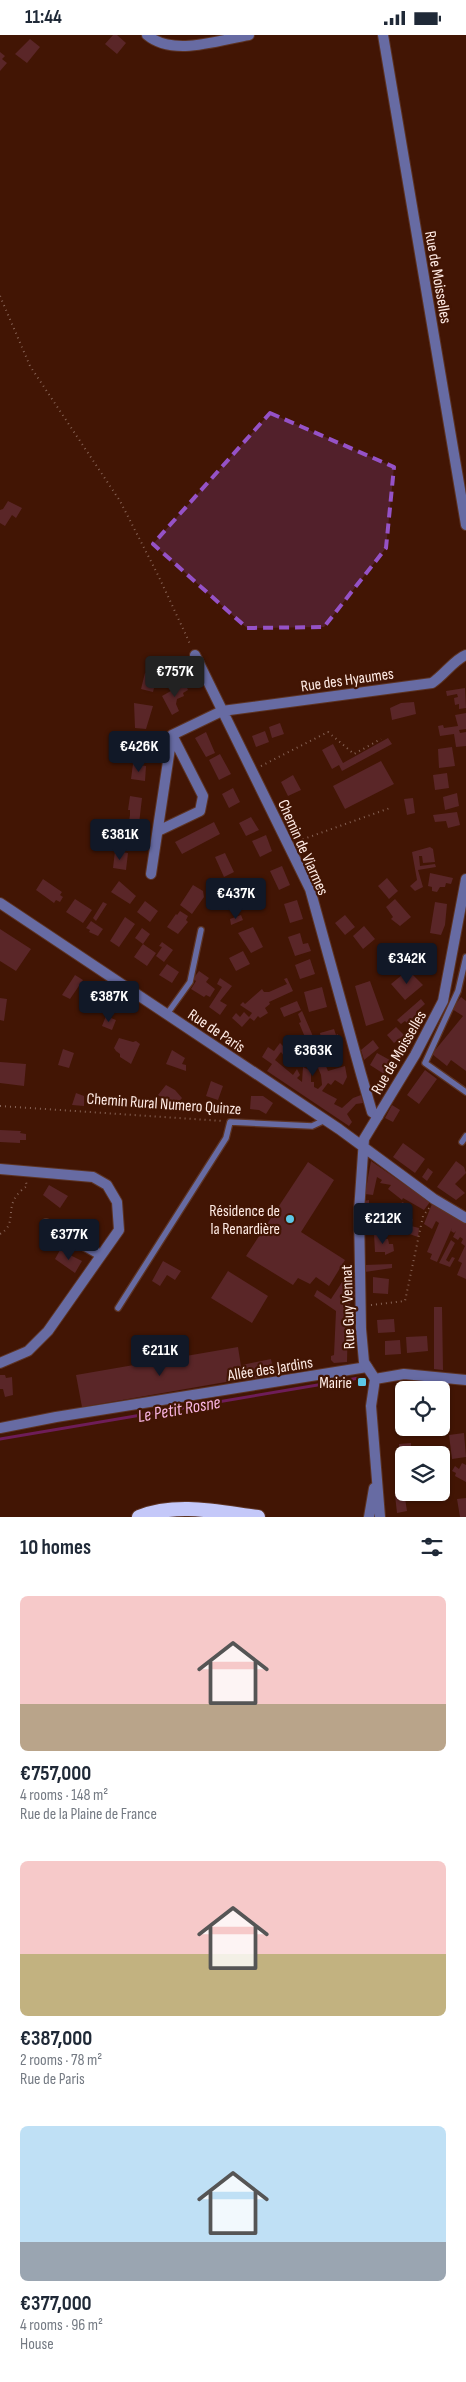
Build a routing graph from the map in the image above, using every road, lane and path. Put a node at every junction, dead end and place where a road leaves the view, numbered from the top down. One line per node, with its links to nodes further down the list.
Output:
1 (148, 35): 2 (street)
2 (249, 35)
3 (383, 35): 5 (street, Rue de Moisselles)
4 (0, 296): 6 (path)
5 (466, 525)
6 (195, 655): 8 (street, Chemin de Viarmes)
7 (466, 655): 8 (street, Rue des Hyaumes)
8 (222, 711): 9 (street, Rue des Hyaumes); 11 (street, Chemin de Viarmes)
9 (172, 735): 13 (street); 13 (street)
10 (381, 739): 11 (path)
11 (252, 771): 14 (street, Chemin de Viarmes)
12 (390, 808): 14 (path)
13 (158, 831): 15 (street)
14 (288, 844): 25 (street, Chemin de Viarmes)
15 (151, 874)
16 (466, 879): 25 (street, Rue de Moisselles)
17 (0, 903): 22 (street, Rue de Paris)
18 (201, 930): 22 (lane)
19 (466, 957): 20 (lane)
20 (458, 991): 21 (lane); 23 (lane)
21 (466, 991)
22 (167, 1014): 26 (street, Rue de Paris)
23 (466, 1092)
24 (0, 1106): 27 (path, Chemin Rural Numero Quinze)
25 (378, 1116): 28 (street, Rue de Moisselles)
26 (325, 1120): 27 (lane, Chemin Rural Numero Quinze); 28 (street, Rue de Paris)
27 (230, 1122): 37 (lane)
28 (368, 1150): 31 (street, Rue de Paris); 36 (street, Rue Guy Vennat)
29 (0, 1169): 30 (street)
30 (24, 1171): 34 (path); 35 (street)
31 (434, 1199): 32 (street, Rue de Paris); 36 (path)
32 (466, 1218)
33 (46, 1224): 35 (street)
34 (0, 1234)
35 (101, 1255): 38 (street)
36 (361, 1306): 39 (street, Rue Guy Vennat)
37 (118, 1307)
38 (0, 1363)
39 (367, 1367): 40 (street, Rue Guy Vennat); 42 (street, Allée des Jardins)
40 (375, 1379): 41 (street); 43 (street)
41 (466, 1380)
42 (0, 1428)
43 (377, 1462): 46 (street); 47 (street)
44 (139, 1517): 45 (highway)
45 (258, 1517)
46 (368, 1517)
47 (380, 1517)

